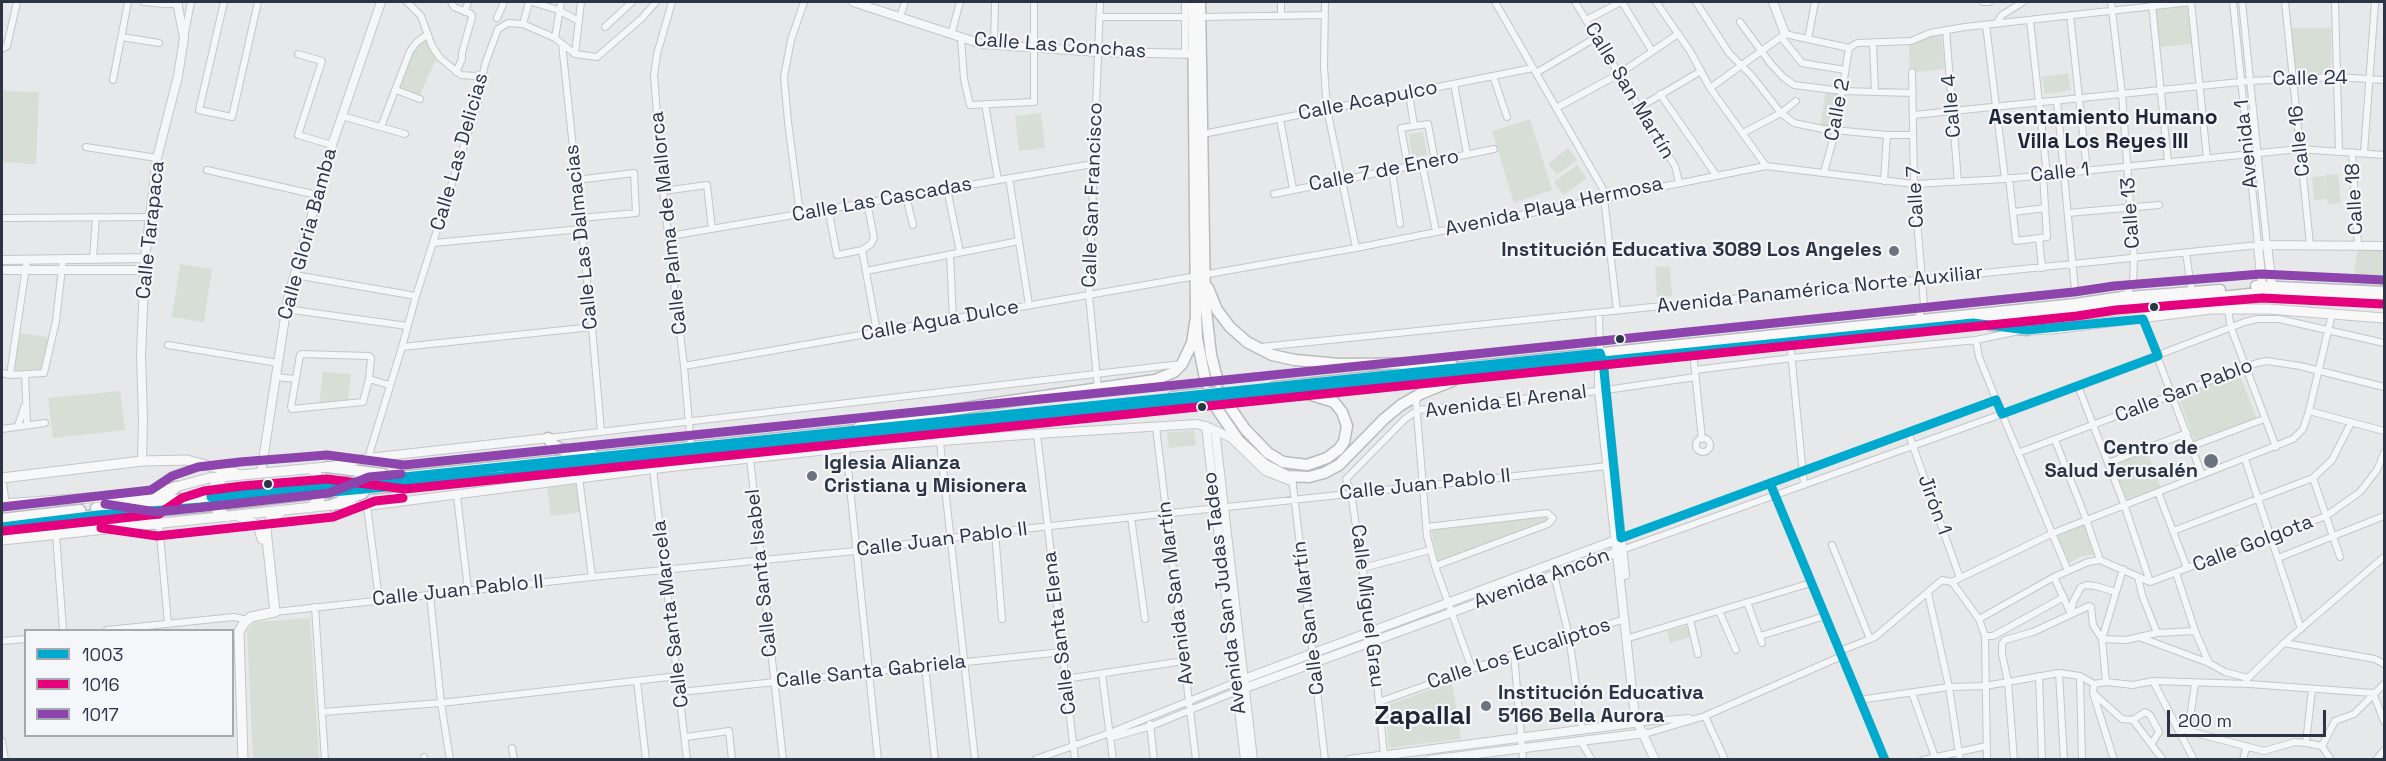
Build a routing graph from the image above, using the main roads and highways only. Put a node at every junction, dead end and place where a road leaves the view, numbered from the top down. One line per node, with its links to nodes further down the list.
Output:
1 (1193, 6): 2 (highway); 2 (highway)
2 (1193, 54): 3 (highway); 3 (highway)
3 (1201, 275): 7 (highway); 12 (highway); 13 (highway)
4 (2385, 291): 5 (highway)
5 (2192, 296): 6 (highway); 9 (highway); 11 (highway)
6 (2385, 299)
7 (1196, 317): 14 (highway); 18 (highway)
8 (2385, 318): 10 (main road)
9 (1973, 323): 10 (highway); 11 (highway)
10 (2027, 330)
11 (1600, 359): 12 (highway)
12 (1469, 371): 15 (highway); 17 (highway); 18 (highway)
13 (1218, 382)
14 (1206, 383)
15 (1296, 392): 16 (highway); 22 (highway)
16 (1229, 406)
17 (1217, 409)
18 (847, 431): 19 (highway)
19 (605, 457): 22 (highway); 22 (highway)
20 (203, 463): 24 (main road); 27 (main road); 28 (main road)
21 (327, 466): 23 (main road); 26 (highway)
22 (552, 467): 26 (highway); 32 (highway)
23 (311, 468): 24 (main road); 31 (main road)
24 (241, 474): 25 (main road)
25 (225, 476): 28 (main road); 33 (main road)
26 (404, 477): 31 (highway)
27 (2, 478)
28 (209, 478): 30 (main road); 33 (main road)
29 (2, 486): 35 (main road)
30 (176, 487): 34 (highway); 35 (main road)
31 (322, 489): 32 (highway); 33 (highway); 37 (main road)
32 (372, 489): 36 (highway)
33 (212, 498): 34 (highway); 39 (highway); 40 (main road)
34 (156, 502): 41 (highway)
35 (3, 503)
36 (332, 505): 37 (main road)
37 (310, 508): 38 (main road)
38 (283, 511): 40 (main road); 42 (main road)
39 (98, 515): 44 (highway); 45 (highway)
40 (231, 516): 43 (main road); 44 (main road)
41 (2, 519)
42 (270, 520): 43 (main road); 47 (main road)
43 (255, 522): 47 (main road)
44 (157, 524): 46 (main road)
45 (2, 527)
46 (2, 540)
47 (273, 612): 48 (main road)
48 (243, 759)

